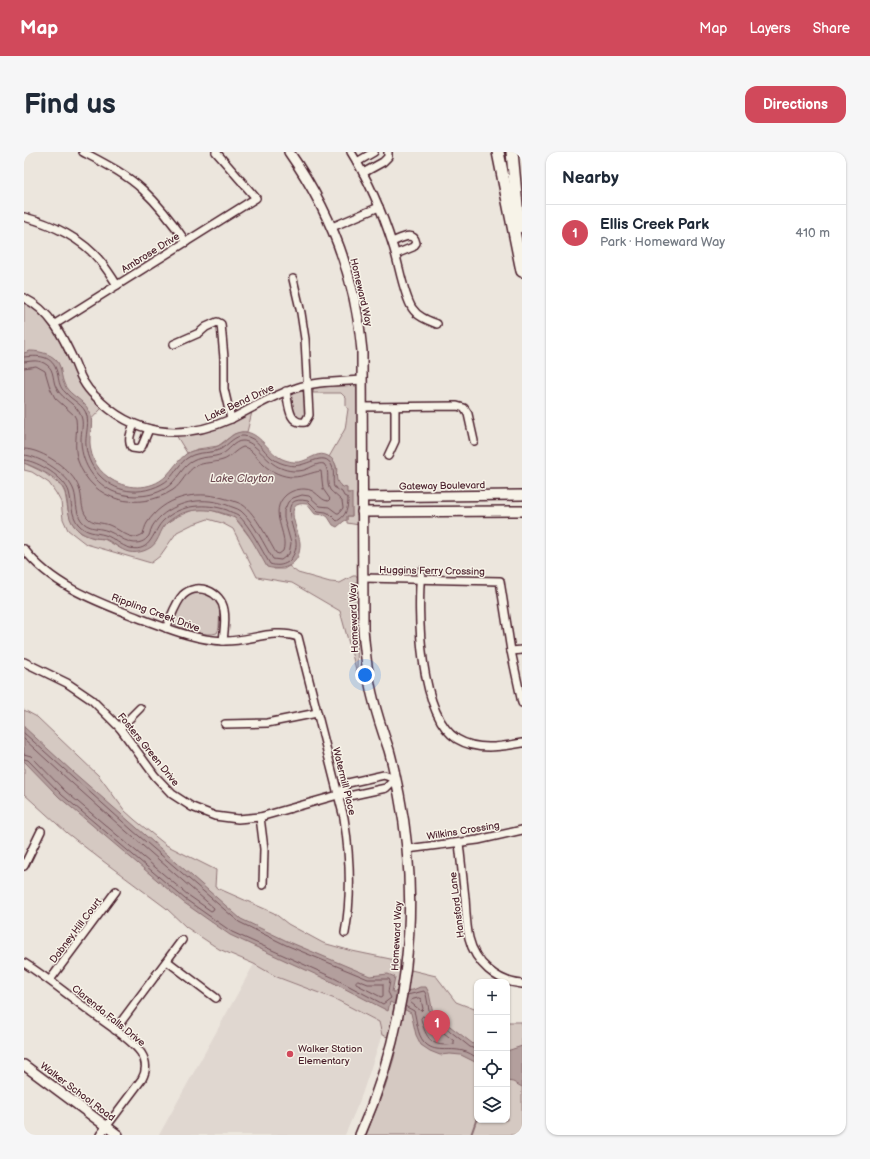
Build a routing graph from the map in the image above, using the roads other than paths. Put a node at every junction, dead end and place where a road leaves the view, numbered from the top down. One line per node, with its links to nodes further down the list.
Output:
1 (83, 152): 14 (street)
2 (216, 152): 14 (street, Ambrose Drive)
3 (289, 152): 13 (street, Homeward Way)
4 (351, 152): 9 (street)
5 (374, 152): 9 (street)
6 (388, 152): 10 (street)
7 (498, 152): 18 (main road)
8 (512, 152): 17 (main road)
9 (357, 162): 10 (street)
10 (363, 173): 11 (street)
11 (379, 208): 13 (street); 15 (street)
12 (24, 217): 20 (street)
13 (332, 227): 25 (street, Homeward Way)
14 (186, 242): 20 (street, Ambrose Drive)
15 (392, 242): 16 (street); 16 (street)
16 (396, 254): 23 (street)
17 (522, 261)
18 (522, 271)
19 (293, 279): 26 (street)
20 (117, 285): 22 (street, Ambrose Drive)
21 (24, 298): 22 (street, Lake Bend Drive)
22 (55, 324): 31 (street, Lake Bend Drive)
23 (437, 324)
24 (174, 344): 30 (street)
25 (362, 380): 26 (street, Lake Bend Drive); 28 (street, Homeward Way)
26 (307, 385): 27 (street, Lake Bend Drive); 27 (street, Lake Bend Drive)
27 (286, 391): 30 (street, Lake Bend Drive)
28 (362, 407): 29 (street); 36 (street, Homeward Way)
29 (395, 407): 33 (street); 34 (street)
30 (231, 419): 32 (street, Lake Bend Drive)
31 (134, 424): 32 (street, Lake Bend Drive); 32 (street)
32 (150, 429)
33 (474, 441)
34 (388, 456)
35 (522, 495): 36 (street, Gateway Boulevard)
36 (362, 497): 38 (street, Homeward Way)
37 (522, 511): 38 (street)
38 (362, 512): 41 (street, Homeward Way)
39 (24, 549): 43 (street, Rippling Creek Drive)
40 (421, 571): 42 (street)
41 (363, 578): 42 (street, Huggins Ferry Crossing); 55 (street, Homeward Way)
42 (420, 580): 47 (street, Huggins Ferry Crossing); 54 (street)
43 (166, 628): 45 (street, Rippling Creek Drive); 45 (street)
44 (298, 637): 45 (street, Rippling Creek Drive); 51 (street, Watermill Place)
45 (223, 641)
46 (522, 650): 47 (street)
47 (511, 651): 49 (street)
48 (24, 662): 53 (street, Fosters Green Drive)
49 (522, 703)
50 (140, 708): 53 (street)
51 (317, 713): 52 (street); 56 (street, Watermill Place)
52 (226, 724)
53 (120, 728): 57 (street, Fosters Green Drive)
54 (522, 743)
55 (395, 779): 56 (street, Fosters Green Drive); 56 (street, Fosters Green Drive); 61 (street, Homeward Way)
56 (338, 795): 57 (street, Fosters Green Drive); 65 (street, Watermill Place)
57 (260, 817): 63 (street)
58 (522, 830): 60 (street, Wilkins Crossing)
59 (41, 831): 62 (street)
60 (459, 843): 61 (street, Wilkins Crossing); 70 (street, Hansford Lane)
61 (407, 849): 77 (street, Homeward Way)
62 (24, 866)
63 (263, 885)
64 (116, 891): 69 (street, Dabney Hill Court)
65 (345, 932)
66 (182, 940): 67 (street)
67 (167, 961): 71 (street); 72 (street)
68 (24, 963): 69 (street, Clarenda Falls Drive)
69 (50, 980): 72 (street, Clarenda Falls Drive)
70 (522, 984)
71 (216, 998)
72 (115, 1030): 74 (street, Clarenda Falls Drive)
73 (24, 1065): 74 (street, Walker School Road)
74 (107, 1127): 75 (street, Clarenda Falls Drive); 76 (street, Walker School Road)
75 (100, 1135)
76 (118, 1135)
77 (360, 1135)

